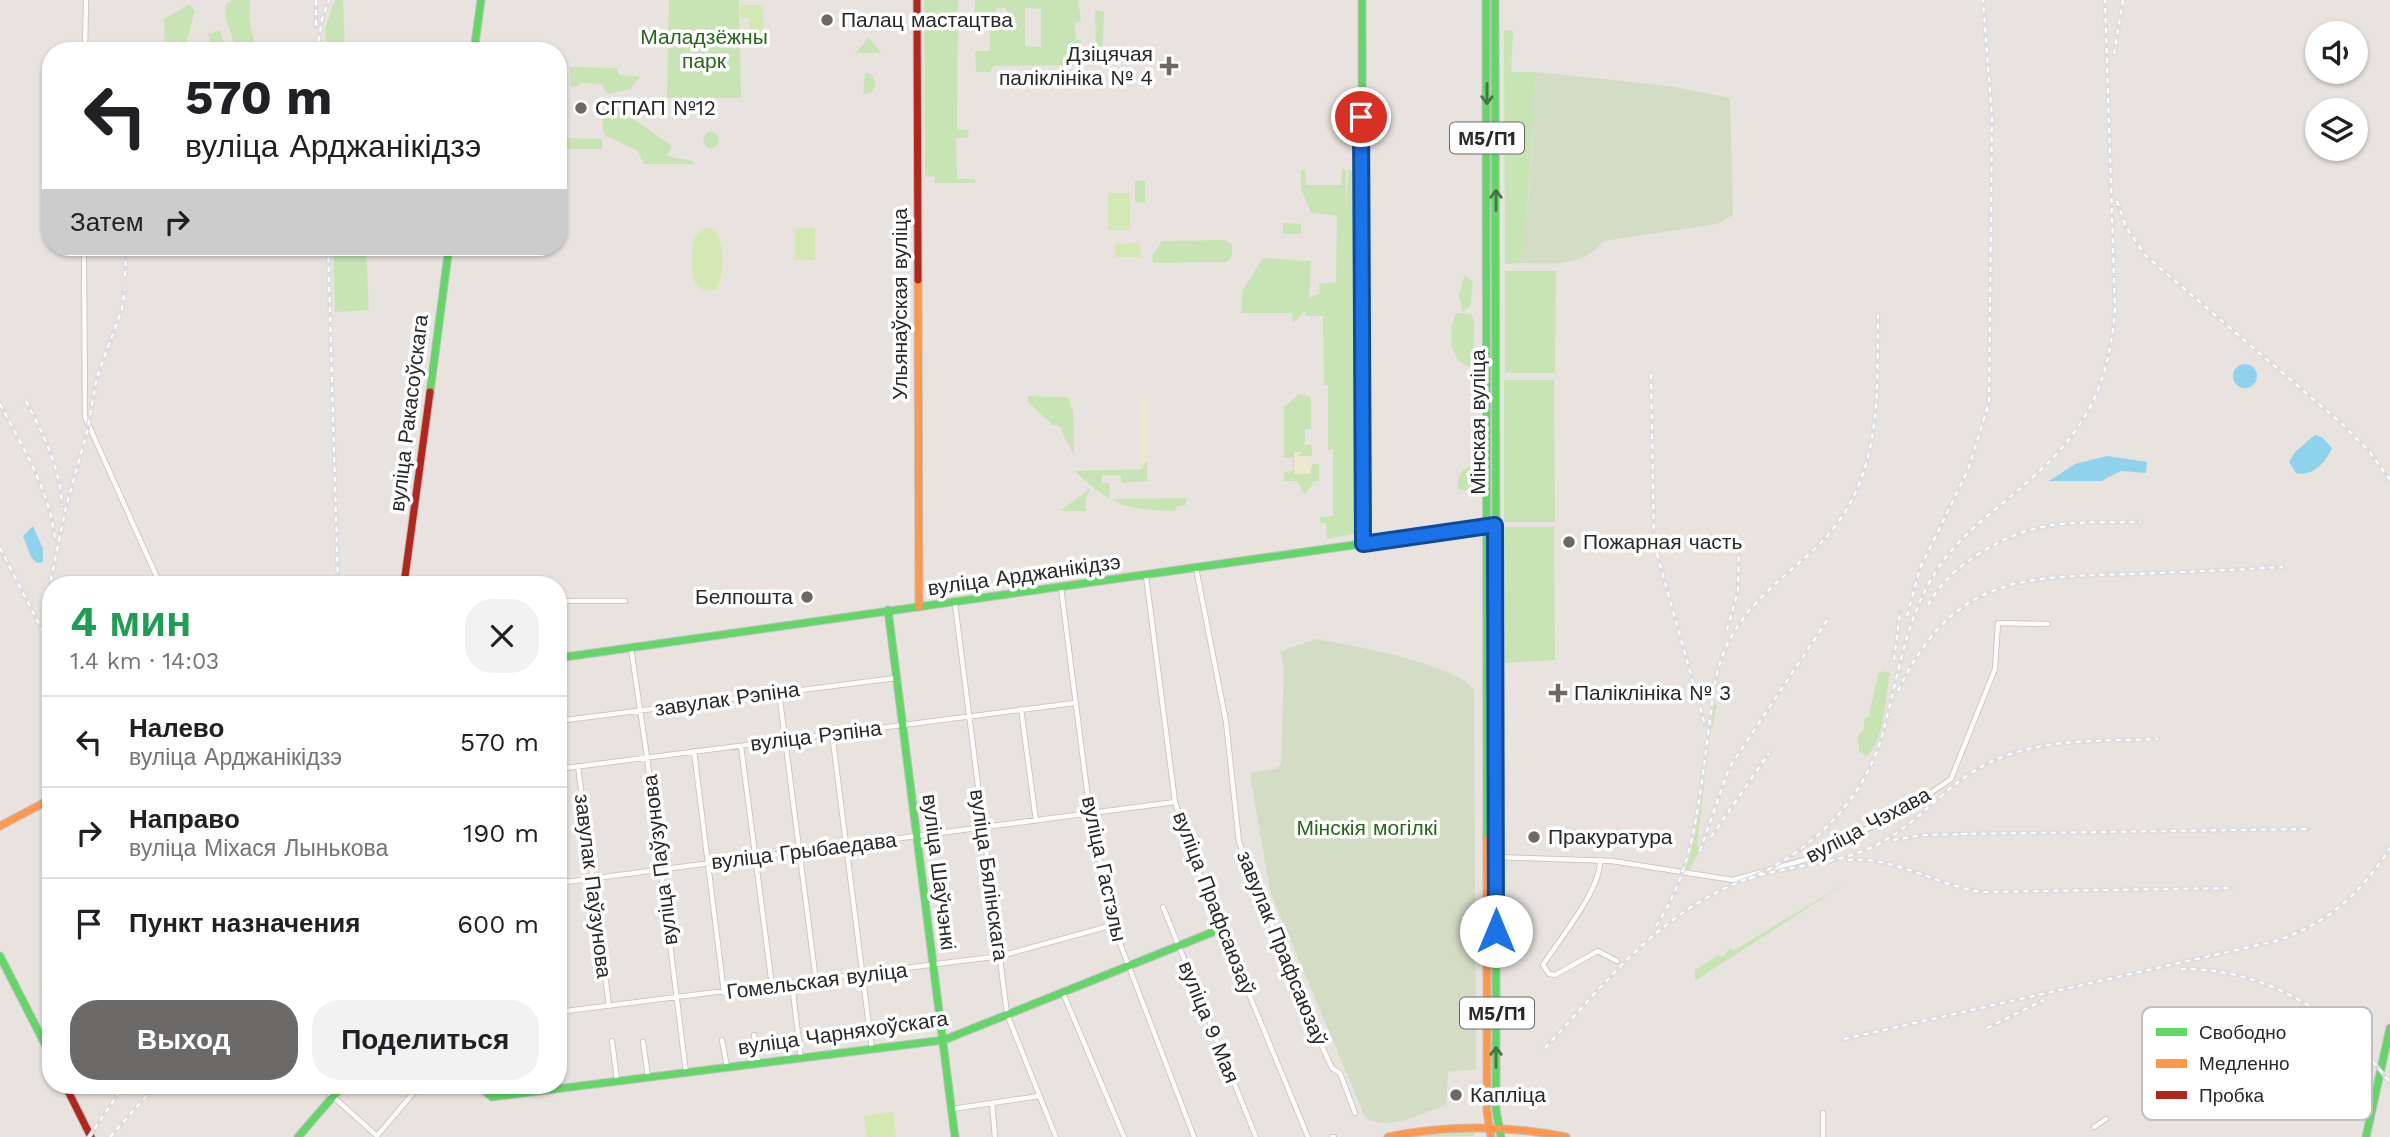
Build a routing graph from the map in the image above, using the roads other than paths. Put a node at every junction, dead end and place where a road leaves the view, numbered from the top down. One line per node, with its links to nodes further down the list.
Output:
1 (86, 0): 9 (street)
2 (481, 0): 10 (main road)
3 (917, 0): 26 (main road, Ульянаўская вуліца)
4 (1362, 0): 17 (main road)
5 (1486, 0): 7 (main road, Мінская вуліца / М5/П1)
6 (1495, 0): 8 (main road, Мінская вуліца / М5/П1)
7 (1486, 26): 8 (main road); 14 (main road, Мінская вуліца / М5/П1, one-way to 14)
8 (1495, 26): 13 (main road, Мінская вуліца / М5/П1, one-way to 8)
9 (85, 42)
10 (475, 42)
11 (84, 256): 19 (street)
12 (448, 256): 20 (main road, вуліца Ракасоўскага)
13 (1496, 306): 14 (main road); 15 (main road, Мінская вуліца / М5/П1)
14 (1487, 307): 16 (main road, Мінская вуліца / М5/П1)
15 (1495, 525): 16 (main road, вуліца Арджанікідзэ); 57 (main road, Мінская вуліца / М5/П1)
16 (1486, 526): 17 (main road, вуліца Арджанікідзэ); 55 (main road, Мінская вуліца / М5/П1)
17 (1363, 544): 18 (main road, вуліца Арджанікідзэ)
18 (1196, 568): 21 (main road, вуліца Арджанікідзэ); 107 (street, завулак Прафсаюзаў)
19 (156, 576)
20 (405, 576)
21 (1146, 576): 22 (main road, вуліца Арджанікідзэ); 46 (street, вуліца Прафсаюзаў)
22 (1061, 588): 25 (main road, вуліца Арджанікідзэ); 33 (street, вуліца Гастэлы)
23 (567, 601): 24 (street)
24 (625, 601)
25 (955, 604): 26 (main road, вуліца Арджанікідзэ); 36 (street, вуліца Бялінскага)
26 (919, 607): 27 (main road, вуліца Арджанікідзэ)
27 (888, 611): 29 (main road, вуліца Арджанікідзэ); 31 (main road, вуліца Шаўчэнкі)
28 (2048, 624): 58 (street, вуліца Чэхава)
29 (631, 647): 30 (main road, вуліца Арджанікідзэ); 35 (street, вуліца Паўзунова)
30 (567, 657)
31 (897, 678): 32 (street, завулак Рэпіна); 38 (main road, вуліца Шаўчэнкі)
32 (779, 692): 35 (street, завулак Рэпіна); 40 (street)
33 (1074, 703): 34 (street, вуліца Рэпіна); 48 (street, вуліца Гастэлы)
34 (1021, 709): 36 (street, вуліца Рэпіна); 49 (street)
35 (641, 711): 37 (street, завулак Рэпіна); 43 (street, вуліца Паўзунова)
36 (968, 716): 38 (street, вуліца Рэпіна); 51 (street, вуліца Бялінскага)
37 (567, 720)
38 (902, 724): 39 (street, вуліца Рэпіна); 52 (main road, вуліца Шаўчэнкі)
39 (832, 733): 40 (street, вуліца Рэпіна); 53 (street)
40 (786, 739): 41 (street, вуліца Рэпіна); 54 (street)
41 (741, 746): 42 (street, вуліца Рэпіна); 56 (street)
42 (694, 751): 43 (street, вуліца Рэпіна); 59 (street)
43 (648, 757): 44 (street, вуліца Рэпіна); 60 (street, вуліца Паўзунова)
44 (578, 766): 45 (street, вуліца Рэпіна); 61 (street, завулак Паўзунова)
45 (567, 768)
46 (1175, 802): 48 (street, вуліца Грыбаедава); 65 (street, вуліца Прафсаюзаў)
47 (42, 804): 50 (main road)
48 (1090, 814): 49 (street, вуліца Грыбаедава); 64 (street, вуліца Гастэлы)
49 (1036, 821): 51 (street, вуліца Грыбаедава)
50 (0, 826)
51 (982, 827): 52 (street, вуліца Грыбаедава); 68 (street, вуліца Бялінскага)
52 (917, 837): 53 (street, вуліца Грыбаедава); 71 (main road, вуліца Шаўчэнкі)
53 (846, 845): 54 (street, вуліца Грыбаедава); 72 (street)
54 (800, 852): 56 (street, вуліца Грыбаедава); 73 (street)
55 (1486, 856): 57 (street, вуліца Чэхава); 111 (main road, Мінская вуліца / М5/П1)
56 (755, 857): 59 (street, вуліца Грыбаедава); 75 (street)
57 (1496, 857): 58 (street, вуліца Чэхава); 112 (main road, Мінская вуліца / М5/П1, one-way to 57)
58 (1600, 860): 69 (street)
59 (707, 863): 60 (street, вуліца Грыбаедава); 77 (street)
60 (660, 869): 61 (street, вуліца Грыбаедава); 78 (street, вуліца Паўзунова)
61 (592, 879): 62 (street, вуліца Грыбаедава); 79 (street, завулак Паўзунова)
62 (567, 882)
63 (1163, 907): 66 (street, вуліца 9 Мая)
64 (1113, 925): 68 (street, Гомельская вуліца); 70 (street, вуліца Гастэлы)
65 (1223, 928): 66 (main road, вуліца Чарняхоўскага); 122 (street, вуліца Прафсаюзаў)
66 (1178, 945): 70 (main road, вуліца Чарняхоўскага); 121 (street, вуліца 9 Мая)
67 (0, 956): 84 (main road)
68 (1000, 956): 71 (street, Гомельская вуліца); 81 (street, вуліца Бялінскага)
69 (1617, 961)
70 (1127, 965): 76 (main road, вуліца Чарняхоўскага); 120 (street, вуліца Гастэлы)
71 (933, 966): 72 (street, Гомельская вуліца); 86 (main road, вуліца Шаўчэнкі)
72 (861, 975): 73 (street, Гомельская вуліца); 89 (street)
73 (816, 981): 74 (street, Гомельская вуліца)
74 (792, 984): 75 (street, Гомельская вуліца); 90 (street)
75 (772, 986): 77 (street, Гомельская вуліца)
76 (1063, 992): 81 (main road, вуліца Чарняхоўскага); 119 (street)
77 (724, 993): 78 (street, Гомельская вуліца)
78 (677, 998): 79 (street, Гомельская вуліца); 93 (street, вуліца Паўзунова)
79 (608, 1006): 80 (street, Гомельская вуліца)
80 (567, 1011)
81 (1007, 1014): 86 (main road, вуліца Чарняхоўскага); 103 (street, вуліца Бялінскага)
82 (2390, 1028): 109 (main road)
83 (754, 1035): 91 (street)
84 (42, 1038)
85 (722, 1040): 92 (street)
86 (943, 1040): 89 (main road, вуліца Чарняхоўскага); 106 (main road, вуліца Шаўчэнкі)
87 (612, 1041): 95 (street)
88 (642, 1042): 94 (street)
89 (872, 1050): 90 (main road, вуліца Чарняхоўскага)
90 (801, 1059): 91 (main road, вуліца Чарняхоўскага)
91 (758, 1063): 92 (main road, вуліца Чарняхоўскага)
92 (727, 1068): 93 (main road, вуліца Чарняхоўскага)
93 (686, 1073): 94 (main road, вуліца Чарняхоўскага)
94 (648, 1077): 95 (main road, вуліца Чарняхоўскага)
95 (617, 1080): 96 (main road, вуліца Чарняхоўскага)
96 (567, 1085)
97 (70, 1094): 114 (main road)
98 (330, 1094): 104 (street)
99 (336, 1094): 104 (main road)
100 (412, 1094): 104 (street)
101 (488, 1094): 102 (main road, вуліца Чарняхоўскага)
102 (508, 1094)
103 (1039, 1096): 105 (street); 118 (street, вуліца Бялінскага)
104 (333, 1097): 115 (main road)
105 (992, 1103): 106 (street); 117 (street)
106 (952, 1109): 116 (main road, вуліца Шаўчэнкі)
107 (1355, 1113)
108 (1823, 1113): 127 (street)
109 (2372, 1113)
110 (2106, 1119): 113 (street)
111 (1488, 1125): 112 (main road); 123 (main road); 124 (main road, Мінская вуліца / М5/П1)
112 (1498, 1125): 125 (main road, Мінская вуліца / М5/П1); 126 (main road)
113 (2094, 1126)
114 (91, 1137)
115 (298, 1137)
116 (956, 1137)
117 (996, 1137)
118 (1056, 1137)
119 (1124, 1137)
120 (1194, 1137)
121 (1256, 1137)
122 (1308, 1137)
123 (1388, 1137)
124 (1491, 1137)
125 (1501, 1137)
126 (1566, 1137)
127 (1823, 1137)

